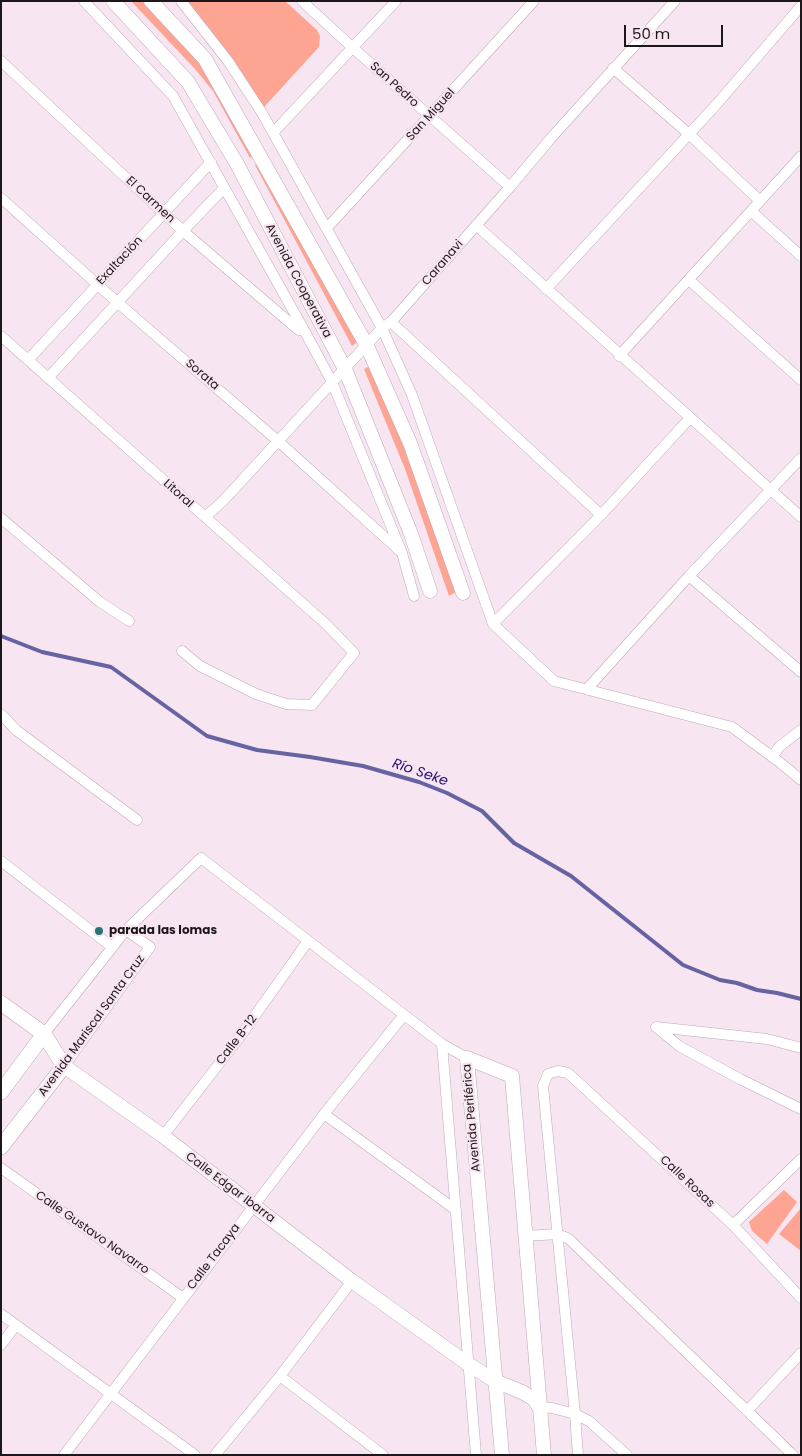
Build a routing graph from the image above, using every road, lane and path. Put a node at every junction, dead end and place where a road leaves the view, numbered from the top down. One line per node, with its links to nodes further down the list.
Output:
1 (84, 1): 17 (street)
2 (113, 1): 38 (street, Avenida Cooperativa)
3 (151, 1): 35 (street)
4 (181, 1): 14 (street)
5 (302, 1): 10 (street, San Pedro)
6 (396, 1): 10 (street)
7 (534, 1): 13 (street, San Miguel)
8 (675, 1): 12 (street, Caranavi)
9 (801, 6): 15 (street)
10 (352, 48): 13 (street, San Pedro); 14 (street)
11 (1, 61): 23 (street, El Carmen)
12 (613, 68): 15 (street); 18 (street, Caranavi)
13 (430, 117): 18 (street, San Pedro); 25 (street, San Miguel)
14 (273, 133): 25 (street)
15 (690, 134): 21 (street); 30 (street)
16 (801, 156): 21 (street)
17 (211, 162): 19 (street); 23 (street, Exaltación)
18 (510, 187): 24 (street, Caranavi)
19 (224, 188): 26 (street, Exaltación); 33 (street)
20 (1, 198): 29 (street, Sorata)
21 (760, 201): 22 (street)
22 (751, 211): 27 (street); 28 (street)
23 (164, 213): 26 (street, El Carmen); 29 (street, Exaltación)
24 (476, 225): 30 (street); 32 (street, Caranavi)
25 (327, 228): 32 (street)
26 (183, 231): 31 (street, Exaltación); 33 (street, El Carmen)
27 (801, 256)
28 (689, 280): 36 (street); 40 (street)
29 (98, 284): 31 (street, Sorata); 37 (street, Exaltación)
30 (546, 289): 36 (street)
31 (118, 302): 39 (street, Exaltación); 43 (street, Sorata)
32 (387, 325): 35 (street, Caranavi); 46 (street); 56 (street)
33 (304, 330): 41 (street)
34 (1, 336): 37 (street, Litoral)
35 (367, 346): 38 (street, Caranavi); 53 (street)
36 (619, 356): 42 (street)
37 (28, 360): 39 (street, Litoral)
38 (345, 370): 41 (street, Caranavi); 52 (street, Avenida Cooperativa)
39 (48, 378): 47 (street, Litoral)
40 (801, 380)
41 (332, 382): 43 (street, Caranavi); 50 (street)
42 (689, 419): 45 (street); 46 (street)
43 (278, 441): 47 (street, Caranavi); 50 (street, Sorata)
44 (801, 458): 45 (street)
45 (771, 490): 48 (street); 51 (street)
46 (601, 515): 56 (street)
47 (205, 517): 57 (street, Litoral)
48 (801, 517)
49 (1, 518): 55 (street)
50 (402, 553): 54 (street)
51 (689, 576): 58 (street); 59 (street)
52 (430, 591)
53 (463, 593)
54 (414, 596)
55 (129, 621)
56 (493, 624): 59 (street)
57 (182, 651)
58 (801, 672)
59 (586, 689): 62 (street)
60 (1, 714): 64 (street)
61 (801, 730): 62 (street)
62 (772, 757): 63 (street)
63 (801, 780)
64 (137, 820)
65 (1, 861): 68 (street)
66 (126, 930): 67 (street); 68 (street); 75 (street, Avenida Mariscal Santa Cruz)
67 (308, 941): 70 (street); 79 (street, Calle B-12)
68 (112, 946): 71 (street)
69 (1, 1003): 71 (main road, Calle Edgar Ibarra)
70 (404, 1015): 72 (street); 78 (street, Calle Tacaya)
71 (44, 1034): 75 (main road, Calle Edgar Ibarra); 76 (main road)
72 (442, 1044): 74 (street); 84 (street)
73 (801, 1048): 77 (street)
74 (467, 1058): 87 (street, Avenida Periférica); 97 (street, Avenida Periférica)
75 (64, 1066): 79 (street, Calle Edgar Ibarra); 80 (main road, Avenida Mariscal Santa Cruz)
76 (1, 1092)
77 (801, 1109)
78 (324, 1114): 83 (street, Calle Tacaya); 84 (street)
79 (163, 1136): 83 (street, Calle Edgar Ibarra)
80 (1, 1147)
81 (801, 1159): 85 (street)
82 (1, 1168): 89 (street, Calle Gustavo Navarro)
83 (254, 1206): 88 (street, Calle Edgar Ibarra); 89 (street, Calle Tacaya)
84 (456, 1210): 95 (street)
85 (733, 1225): 86 (street, Calle Rosas); 90 (street, Calle Rosas)
86 (558, 1234): 87 (street); 100 (street); 101 (street)
87 (525, 1236): 99 (street, Avenida Periférica)
88 (352, 1281): 95 (street, Calle Edgar Ibarra); 96 (street)
89 (183, 1298): 98 (street, Calle Tacaya)
90 (801, 1298)
91 (1, 1314): 92 (street)
92 (16, 1325): 93 (street); 98 (street)
93 (1, 1345)
94 (801, 1353): 100 (street)
95 (468, 1364): 97 (street, Calle Edgar Ibarra); 106 (street)
96 (280, 1376): 104 (street); 105 (street)
97 (495, 1381): 99 (street, Calle Edgar Ibarra); 107 (street, Avenida Periférica)
98 (110, 1393): 102 (street, Calle Tacaya); 103 (street)
99 (540, 1407): 101 (street); 108 (street, Avenida Periférica)
100 (747, 1411): 111 (street)
101 (575, 1414): 109 (street); 110 (street)
102 (64, 1455)
103 (194, 1455)
104 (215, 1455)
105 (384, 1455)
106 (476, 1455)
107 (502, 1455)
108 (544, 1455)
109 (578, 1455)
110 (626, 1455)
111 (794, 1455)

